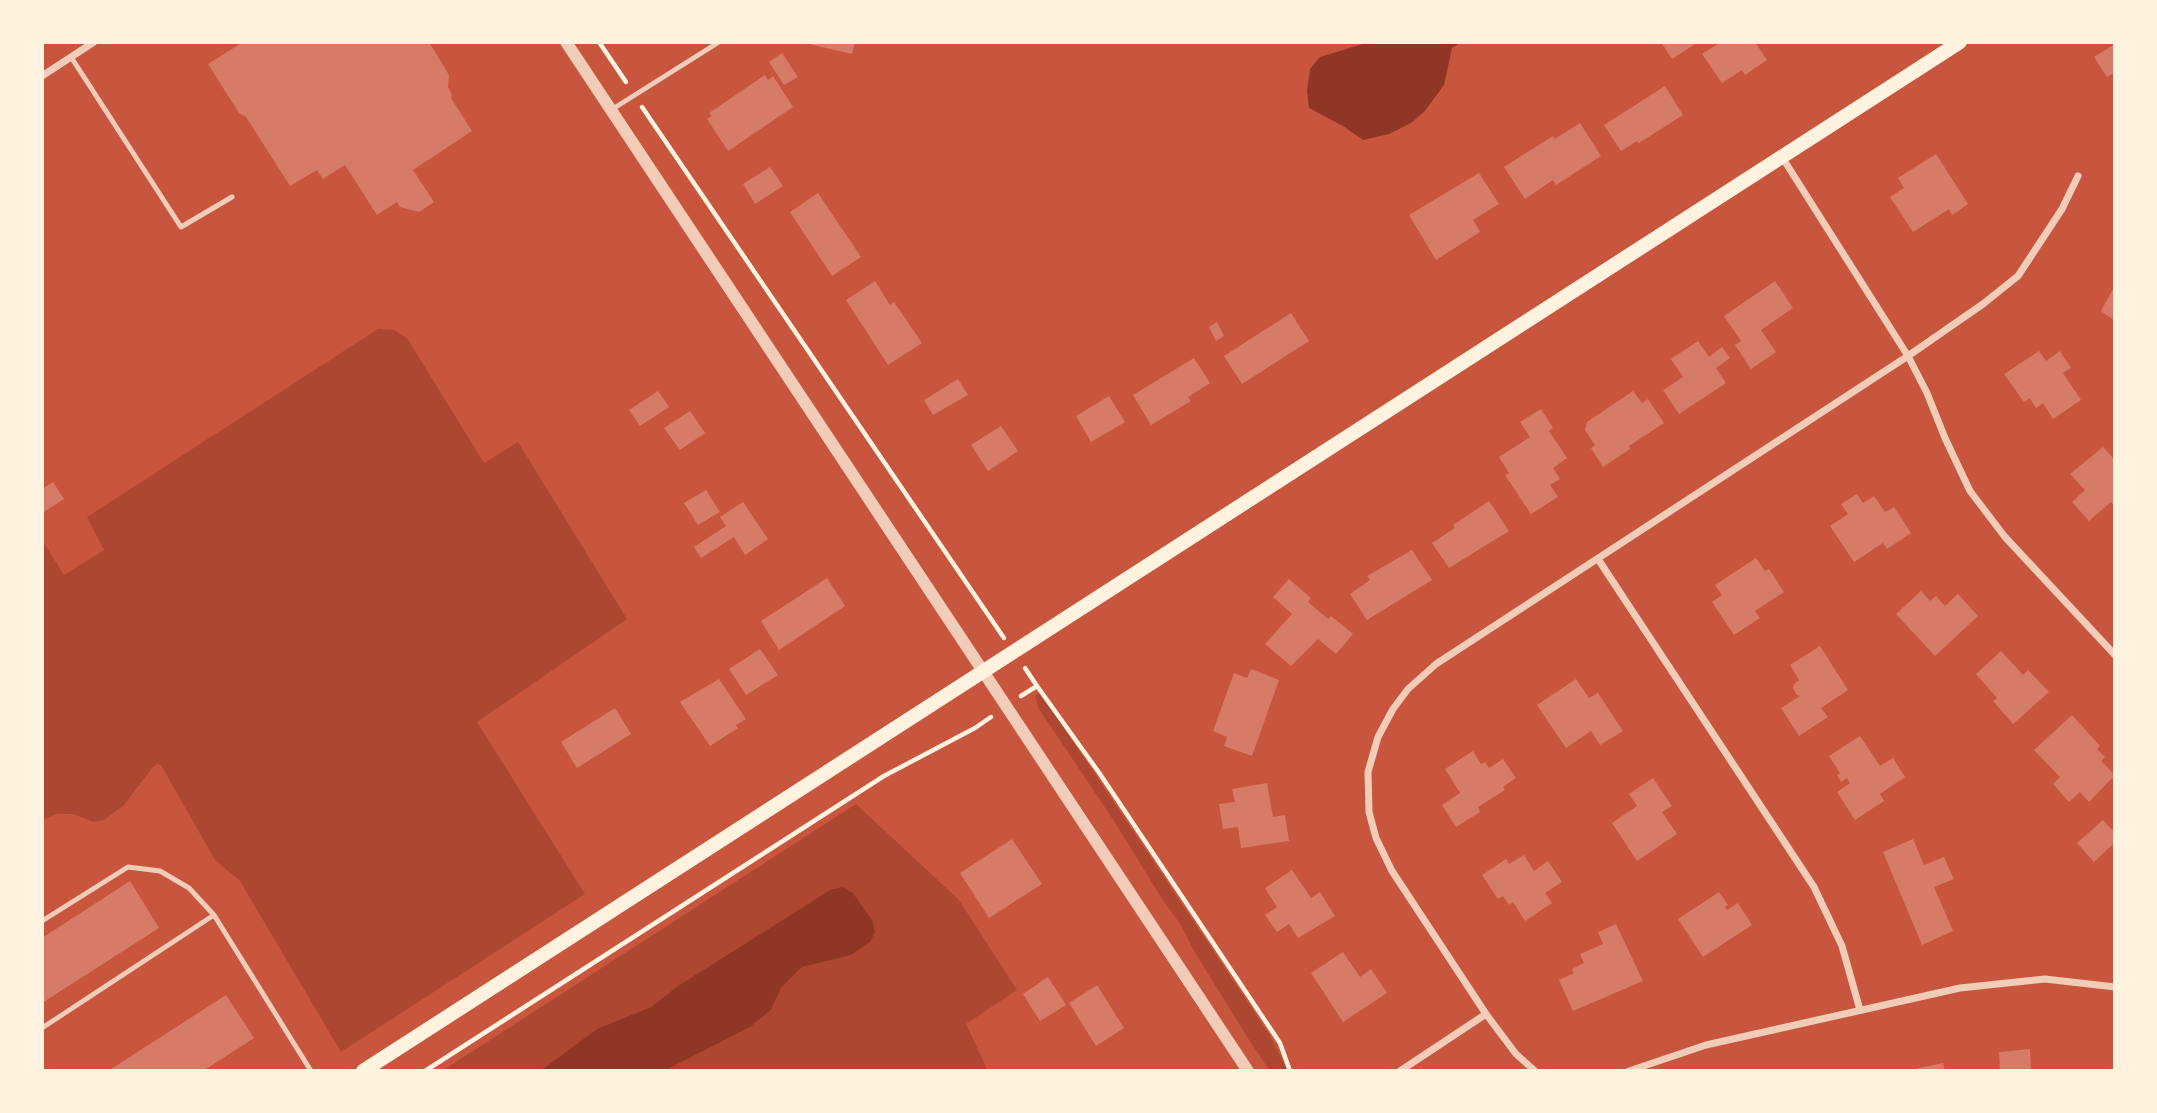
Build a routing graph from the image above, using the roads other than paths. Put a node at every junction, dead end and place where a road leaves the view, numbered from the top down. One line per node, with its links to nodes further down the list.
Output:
1 (94, 42): 5 (street)
2 (566, 42): 7 (street)
3 (719, 42): 7 (lane)
4 (1960, 42): 8 (main road)
5 (71, 57): 6 (street); 10 (lane)
6 (42, 76)
7 (611, 110): 14 (street)
8 (1782, 156): 11 (street); 14 (main road)
9 (2078, 176): 11 (street)
10 (232, 197)
11 (1908, 356): 12 (street); 13 (street)
12 (1598, 559): 18 (street); 19 (street)
13 (2115, 655)
14 (982, 671): 22 (main road); 23 (street)
15 (214, 915): 16 (lane); 20 (lane); 21 (lane)
16 (42, 921)
17 (2115, 987): 18 (street)
18 (1860, 1010): 26 (street)
19 (1486, 1014): 24 (street); 25 (street)
20 (42, 1028)
21 (310, 1071)
22 (363, 1071)
23 (1248, 1071)
24 (1400, 1071)
25 (1535, 1071)
26 (1629, 1071)

